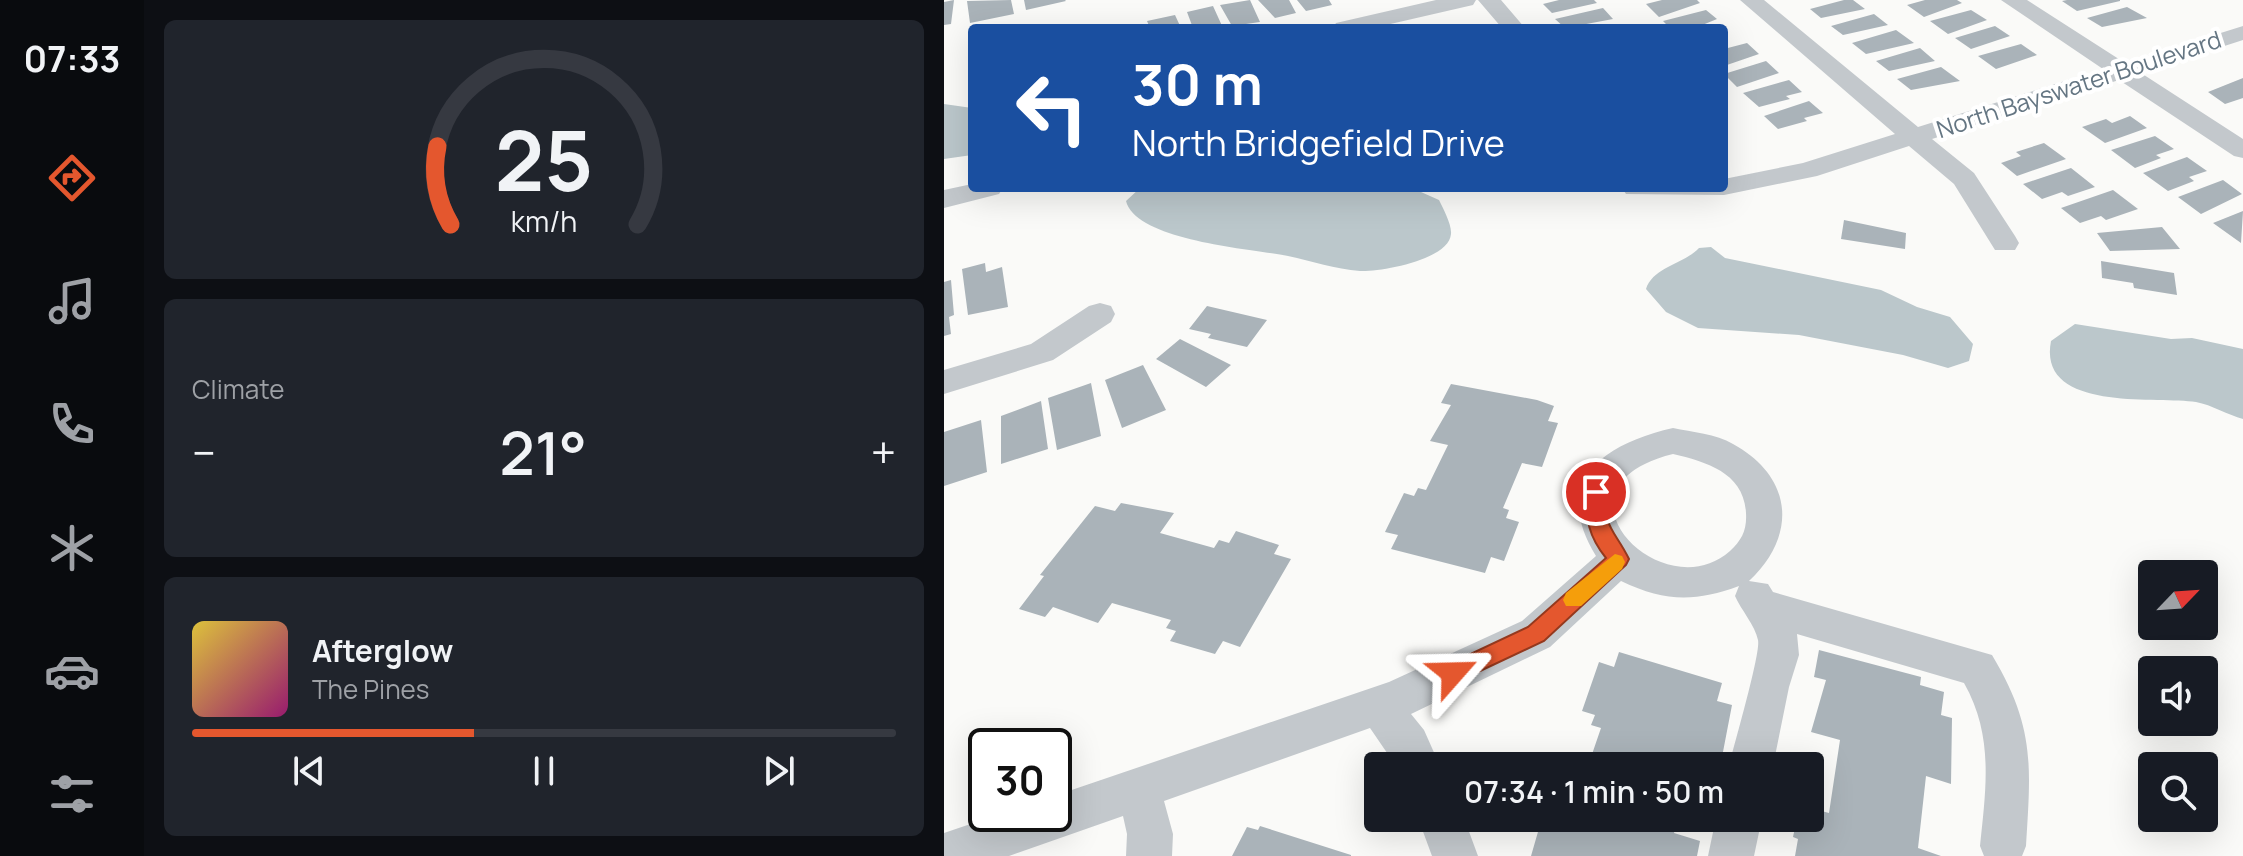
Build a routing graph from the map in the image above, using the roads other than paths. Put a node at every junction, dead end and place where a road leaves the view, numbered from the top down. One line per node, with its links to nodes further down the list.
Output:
1 (1465, 0): 5 (street)
2 (1489, 0): 6 (street)
3 (1751, 0): 9 (street)
4 (2012, 0): 8 (street)
5 (1361, 24)
6 (1510, 24)
7 (2243, 33): 8 (street, North Bayswater Boulevard)
8 (2121, 71): 9 (street, North Bayswater Boulevard); 10 (street)
9 (1915, 137): 11 (street, North Bayswater Boulevard); 14 (street)
10 (2243, 150)
11 (1728, 186)
12 (973, 192): 13 (street)
13 (944, 199)
14 (2005, 243)
15 (1100, 314): 16 (street)
16 (944, 382)
17 (1619, 559): 18 (street); 18 (street); 20 (street)
18 (1734, 571): 19 (street)
19 (1762, 606): 22 (street); 26 (street)
20 (1379, 706): 21 (street); 23 (street)
21 (1412, 752)
22 (1754, 752)
23 (1138, 789): 27 (street); 28 (street)
24 (1446, 832): 29 (street)
25 (1736, 832): 30 (street)
26 (2003, 846)
27 (944, 856)
28 (1149, 856)
29 (1455, 856)
30 (1731, 856)

